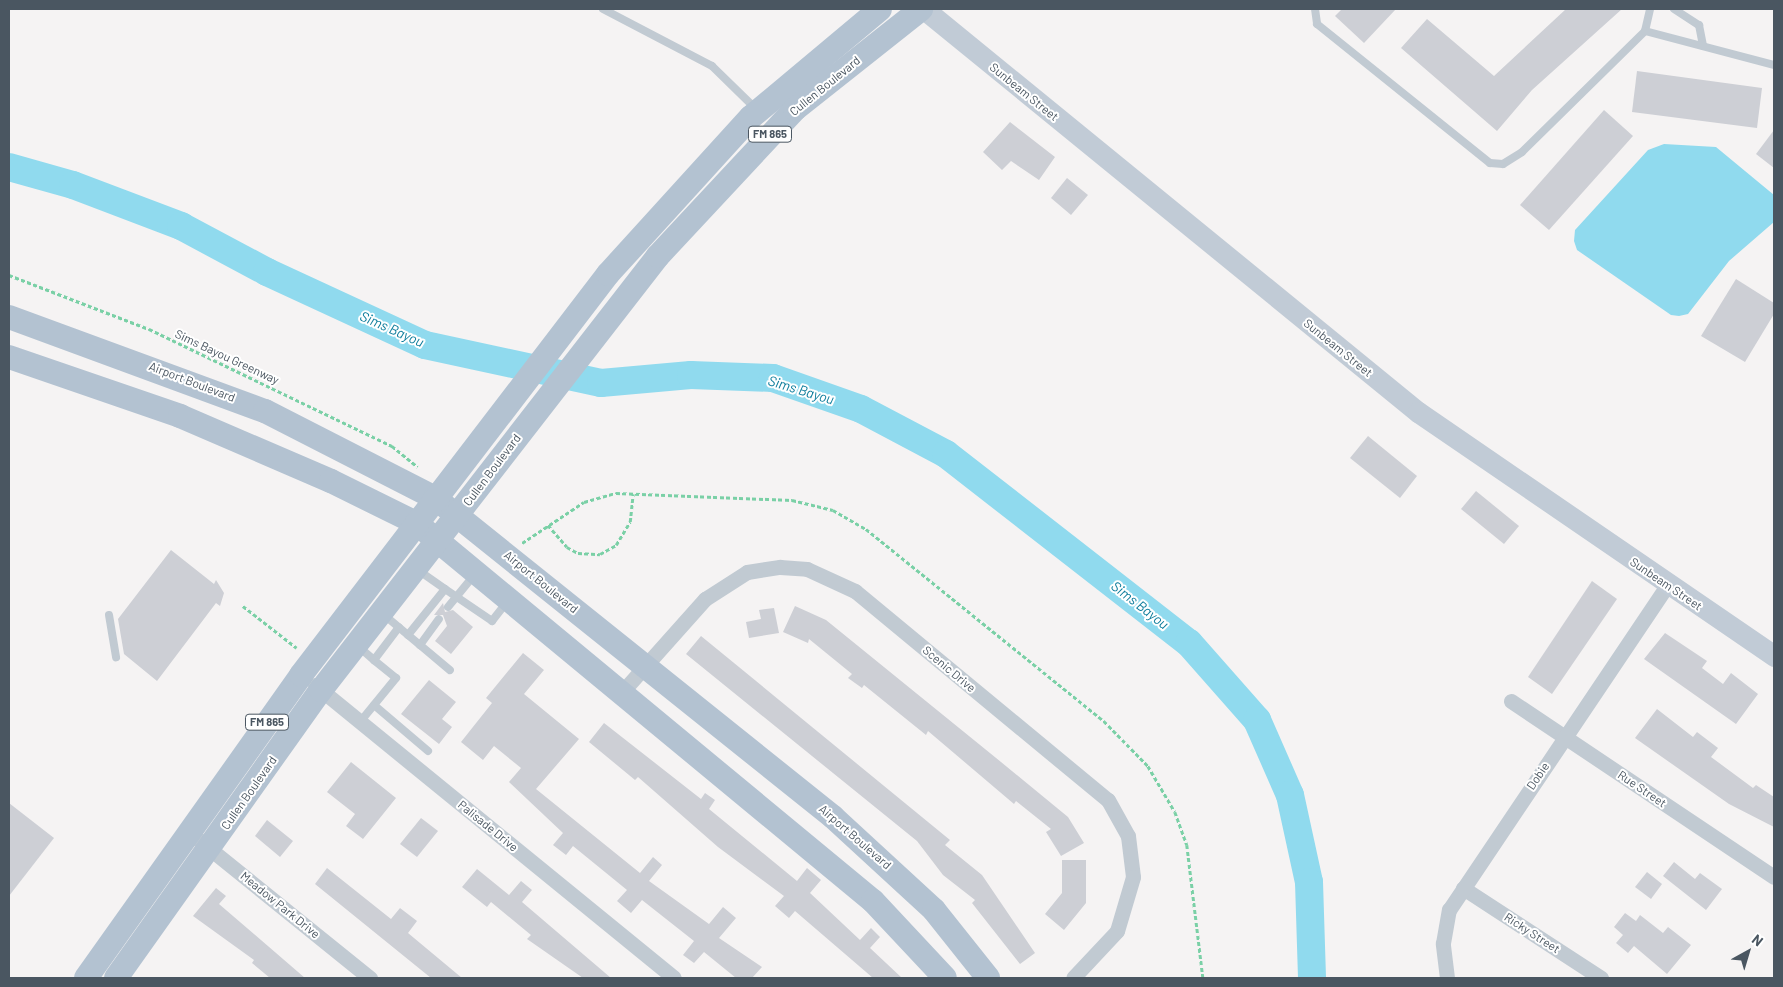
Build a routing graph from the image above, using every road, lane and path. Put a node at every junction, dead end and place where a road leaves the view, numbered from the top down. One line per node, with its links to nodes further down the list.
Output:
1 (603, 9): 10 (lane)
2 (880, 9): 10 (main road, Cullen Boulevard / FM 865)
3 (922, 9): 12 (main road, Cullen Boulevard / FM 865); 27 (street, Sunbeam Street)
4 (1315, 9): 7 (lane)
5 (1650, 9): 7 (lane)
6 (1674, 9): 8 (lane)
7 (1645, 31): 8 (lane)
8 (1703, 46): 9 (lane)
9 (1774, 65)
10 (758, 111): 11 (main road, Cullen Boulevard / FM 865)
11 (637, 240): 12 (main road); 20 (main road, Cullen Boulevard / FM 865)
12 (658, 256): 21 (main road, Cullen Boulevard / FM 865)
13 (9, 275): 18 (path, Sims Bayou Greenway)
14 (9, 317): 16 (main road, Airport Boulevard)
15 (9, 357): 17 (main road)
16 (192, 381): 17 (main road); 20 (main road, Airport Boulevard)
17 (180, 416): 22 (main road)
18 (424, 474)
19 (633, 494): 23 (path)
20 (435, 498): 21 (main road, Airport Boulevard); 22 (main road, Cullen Boulevard / FM 865)
21 (458, 516): 24 (main road, Cullen Boulevard / FM 865); 41 (main road, Airport Boulevard)
22 (416, 523): 24 (main road); 42 (main road, Cullen Boulevard / FM 865)
23 (548, 525)
24 (438, 541): 25 (main road, Cullen Boulevard / FM 865); 26 (main road)
25 (416, 568): 28 (lane); 35 (main road, Cullen Boulevard / FM 865)
26 (476, 572): 29 (lane); 30 (main road)
27 (1667, 585): 39 (street, Sunbeam Street); 49 (street, Dobie)
28 (445, 589): 29 (lane); 36 (lane)
29 (457, 595): 30 (lane); 32 (lane)
30 (510, 600): 45 (main road)
31 (244, 606): 42 (path)
32 (448, 607)
33 (109, 615): 40 (lane)
34 (439, 619): 37 (lane)
35 (390, 620): 36 (lane); 38 (main road, Cullen Boulevard / FM 865)
36 (408, 635): 37 (lane)
37 (420, 644): 43 (lane)
38 (365, 652): 44 (main road, Cullen Boulevard / FM 865); 47 (lane)
39 (1774, 656)
40 (116, 658)
41 (646, 665): 45 (street, Scenic Drive); 51 (main road, Airport Boulevard); 63 (street, Scenic Drive)
42 (307, 668): 44 (street, Palisade Drive); 52 (main road, Cullen Boulevard / FM 865)
43 (450, 670)
44 (321, 690): 48 (street, Palisade Drive); 54 (main road, Cullen Boulevard / FM 865)
45 (622, 692): 53 (main road)
46 (1510, 701): 49 (street, Rue Street)
47 (374, 705): 48 (lane); 50 (lane)
48 (360, 722): 60 (street, Palisade Drive)
49 (1563, 737): 55 (street, Rue Street); 56 (street, Dobie)
50 (428, 751)
51 (833, 817): 53 (main road); 62 (main road, Airport Boulevard)
52 (189, 832): 54 (street, Meadow Park Drive); 57 (main road, Cullen Boulevard / FM 865)
53 (808, 845): 61 (main road)
54 (210, 849): 58 (main road, Cullen Boulevard / FM 865); 59 (street, Meadow Park Drive)
55 (1774, 877)
56 (1463, 888): 64 (street, Dobie); 65 (street, Ricky Street)
57 (86, 978)
58 (116, 978)
59 (370, 978)
60 (674, 978)
61 (945, 978)
62 (988, 978)
63 (1073, 978)
64 (1447, 978)
65 (1601, 978)

